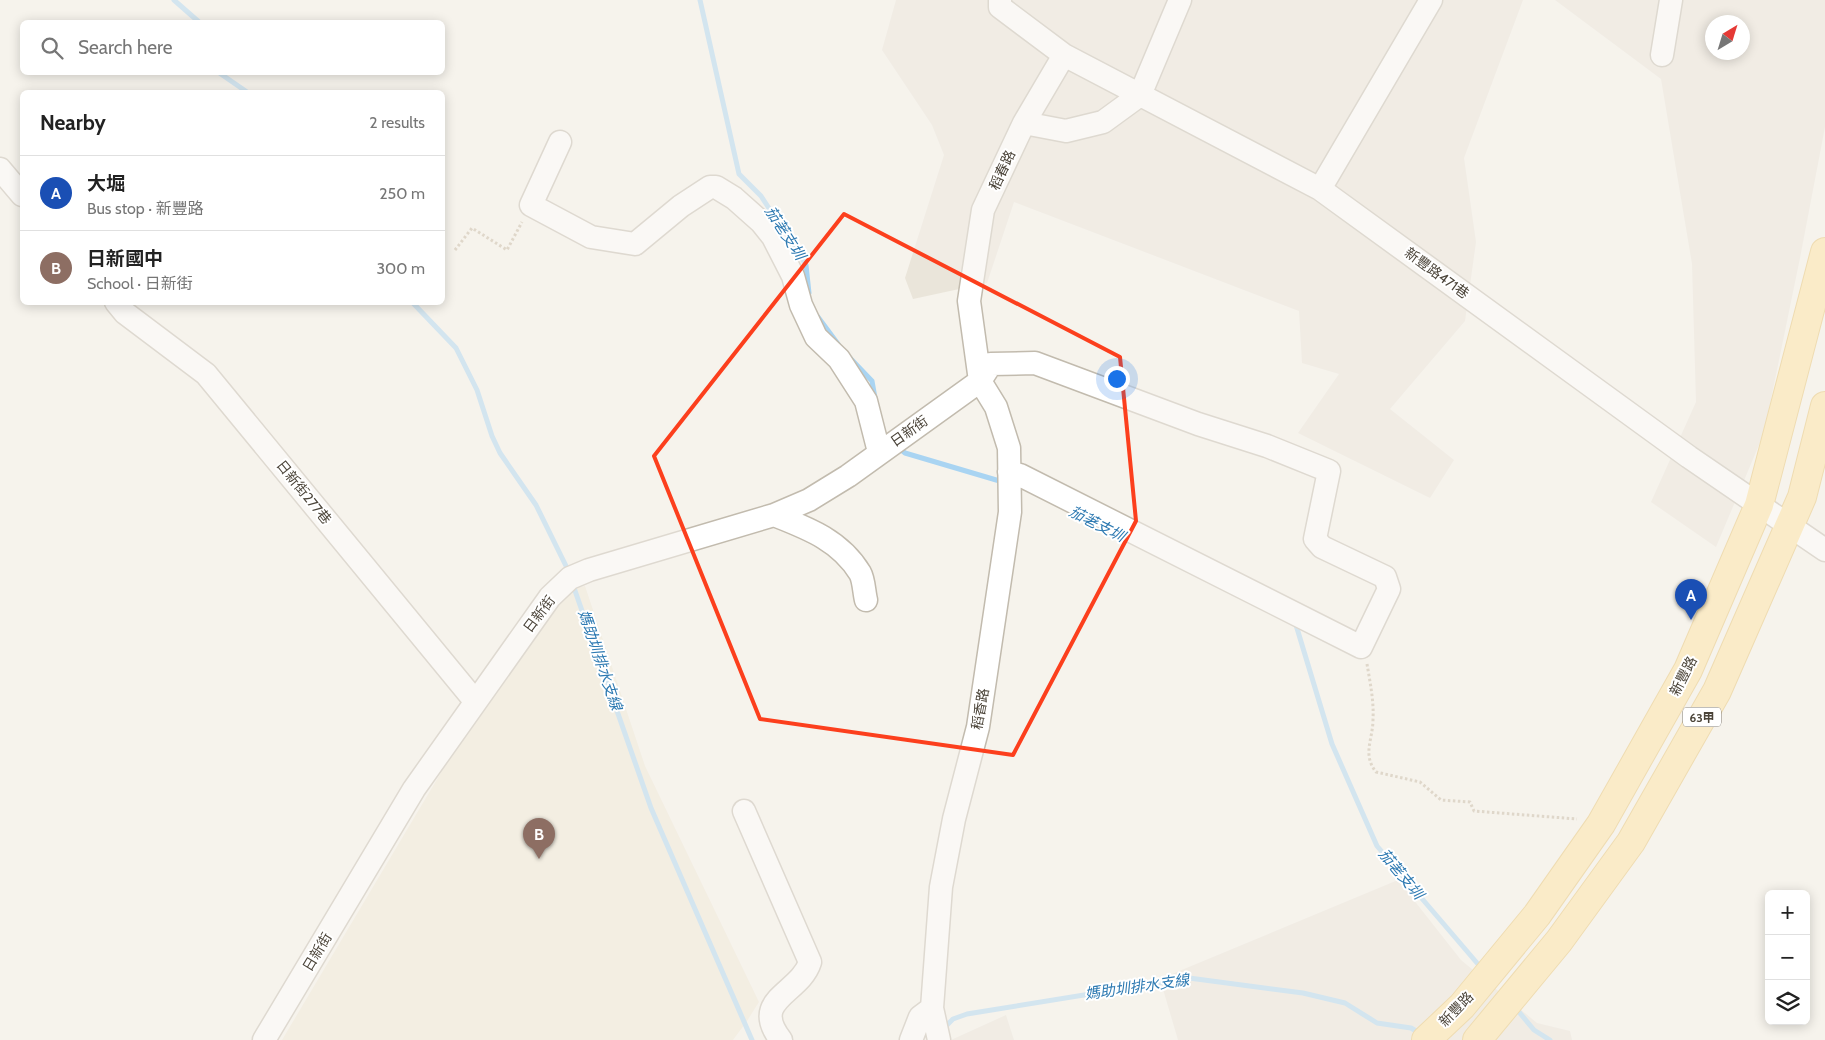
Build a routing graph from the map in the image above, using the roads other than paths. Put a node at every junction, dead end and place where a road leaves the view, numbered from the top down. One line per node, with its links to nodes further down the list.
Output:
1 (1000, 0): 5 (street)
2 (1180, 0): 7 (street)
3 (1431, 0): 11 (street)
4 (1671, 0): 6 (street)
5 (1064, 55): 7 (street, 新豐路471巷); 8 (street, 稻春路)
6 (1662, 56)
7 (1140, 95): 8 (street); 11 (street, 新豐路471巷)
8 (1024, 123): 15 (street, 稻春路)
9 (560, 142): 17 (street)
10 (0, 169): 12 (street)
11 (1320, 189): 19 (street, 新豐路471巷)
12 (20, 193)
13 (1825, 252): 19 (main road, 新豐路 / 63甲)
14 (118, 305): 24 (street, 日新街277巷)
15 (980, 381): 17 (street, 日新街); 18 (street, 稻香路); 18 (street, 日新街)
16 (1825, 406): 21 (main road, 63甲)
17 (879, 452): 20 (street, 日新街)
18 (1009, 472): 26 (street, 稻香路)
19 (1759, 505): 21 (street, 新豐路471巷); 27 (main road, 新豐路 / 63甲)
20 (774, 515): 23 (street); 24 (street, 日新街)
21 (1791, 525): 22 (street, 新豐路471巷); 32 (main road, 63甲)
22 (1825, 550)
23 (866, 600)
24 (475, 700): 28 (street, 日新街)
25 (744, 811): 29 (street)
26 (932, 1008): 30 (street); 31 (street, 稻香路)
27 (1430, 1036)
28 (264, 1040)
29 (781, 1040)
30 (911, 1040)
31 (939, 1040)
32 (1476, 1040)

